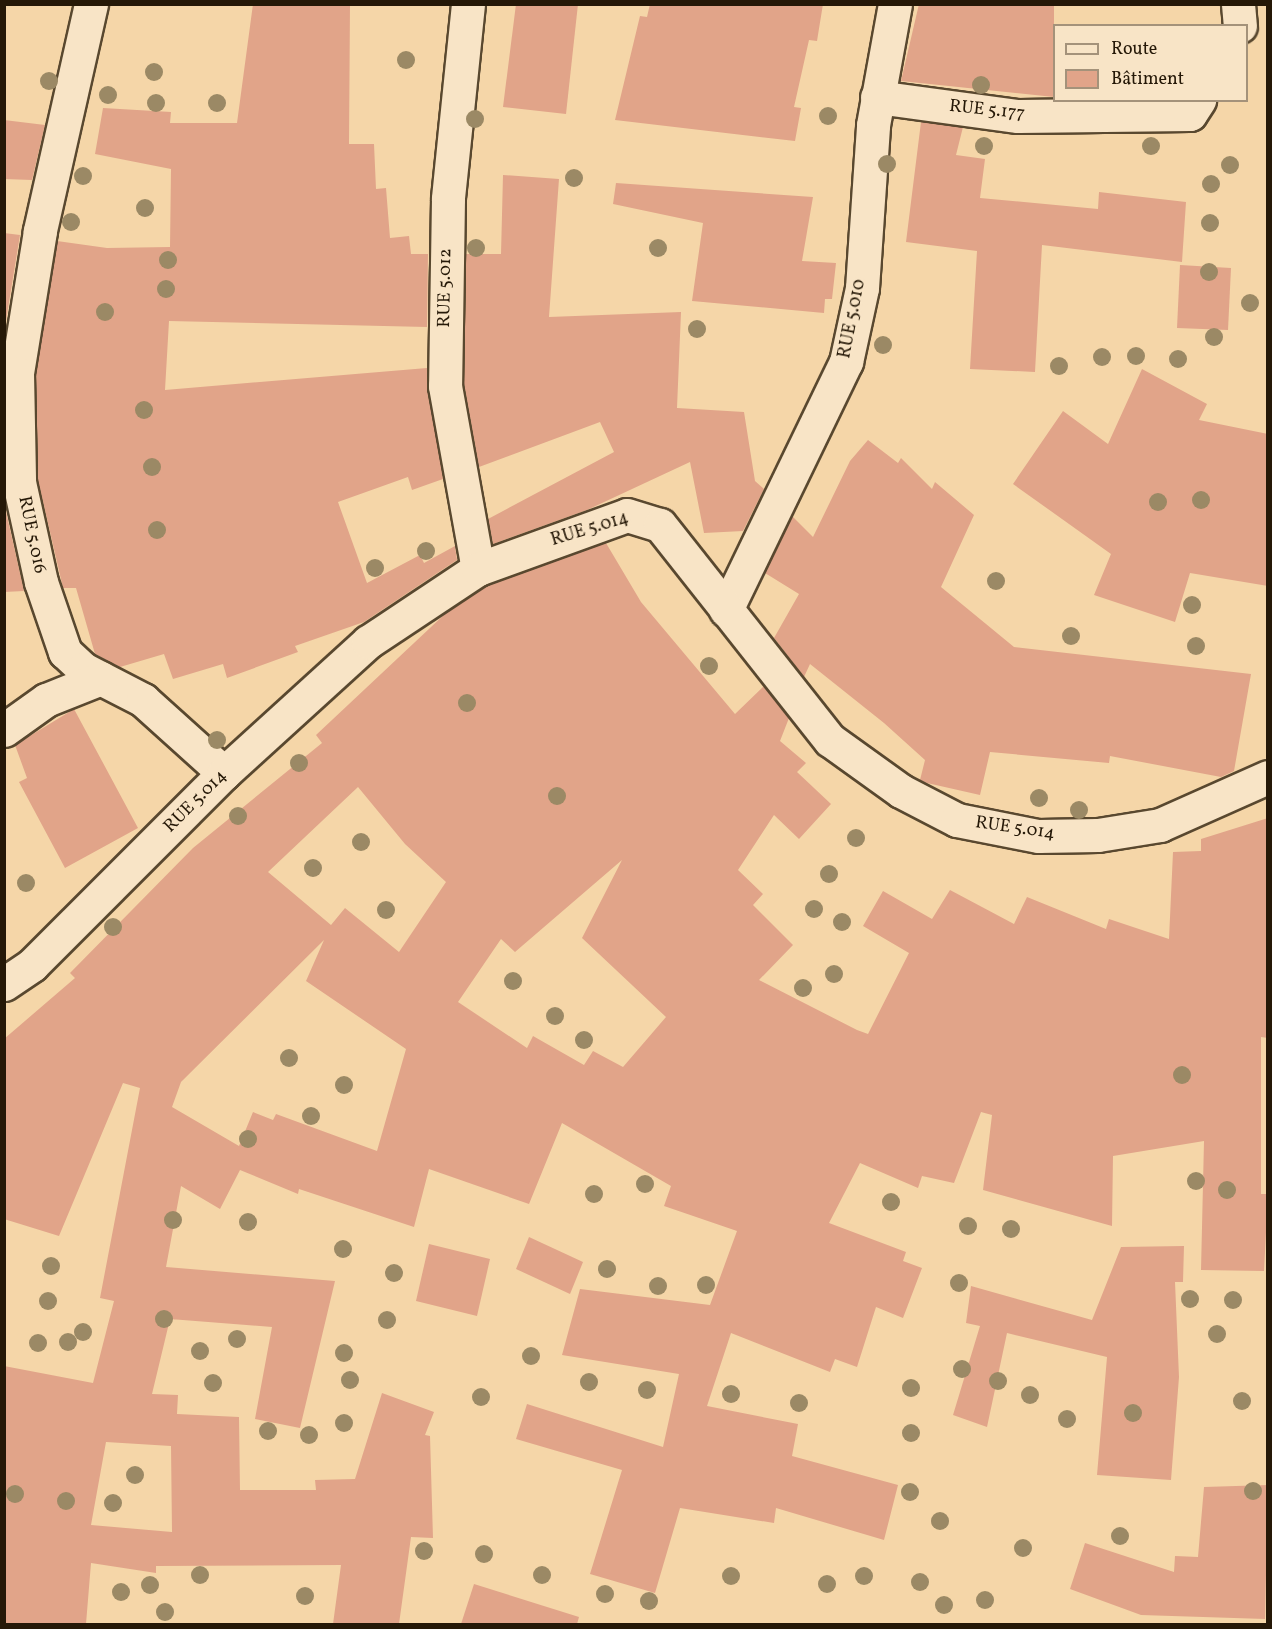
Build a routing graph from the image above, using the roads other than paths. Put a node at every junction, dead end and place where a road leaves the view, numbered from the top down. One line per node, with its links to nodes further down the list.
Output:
1 (91, 4): 10 (street, RUE 5.016)
2 (468, 4): 8 (street, RUE 5.012)
3 (895, 4): 6 (street, RUE 5.010)
4 (1238, 4): 5 (street)
5 (1240, 24)
6 (877, 97): 7 (street, RUE 5.177); 9 (street, RUE 5.010)
7 (1198, 102)
8 (478, 569): 9 (street, RUE 5.014); 12 (street, RUE 5.014)
9 (726, 610): 13 (street, RUE 5.014)
10 (101, 678): 11 (street); 12 (street, RUE 5.016)
11 (4, 730)
12 (224, 773): 14 (street, RUE 5.014)
13 (1268, 777)
14 (4, 984)

